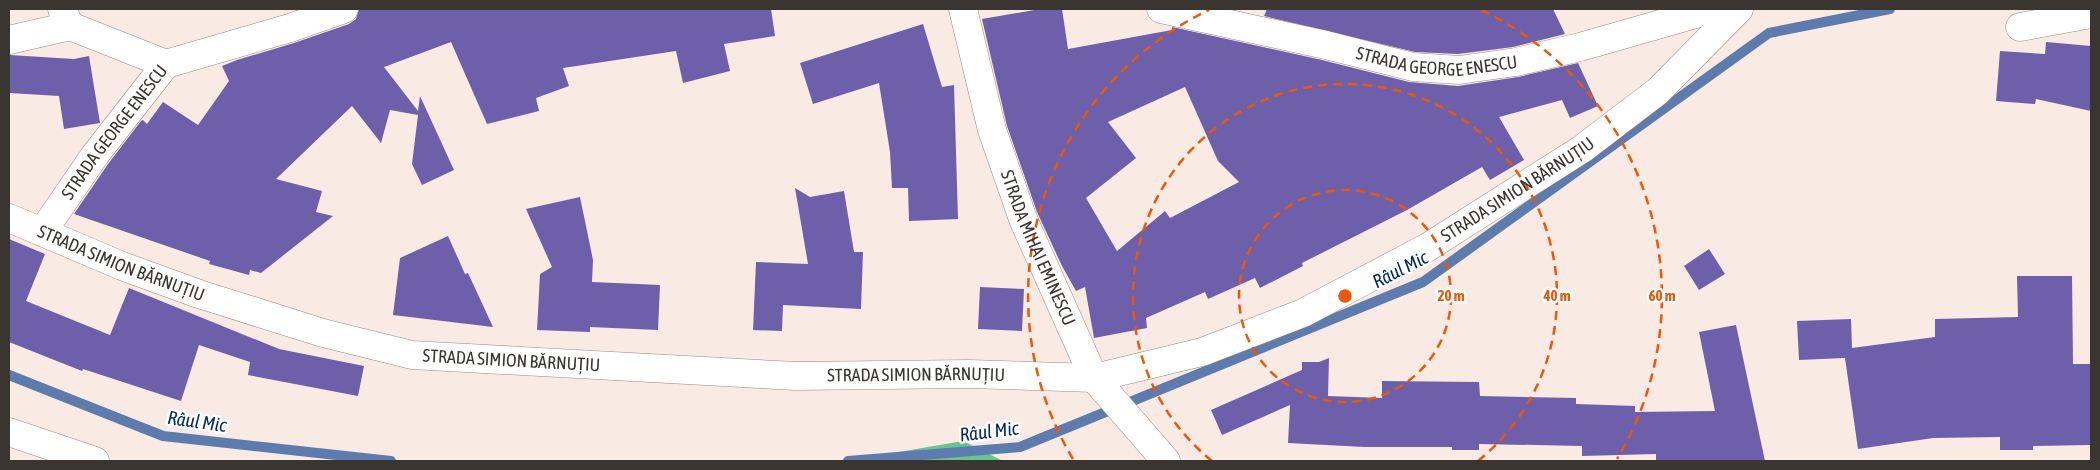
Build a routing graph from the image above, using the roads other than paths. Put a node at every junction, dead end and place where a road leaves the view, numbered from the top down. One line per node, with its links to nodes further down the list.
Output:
1 (344, 9): 10 (street, STRADA GEORGE ENESCU)
2 (963, 9): 13 (street, STRADA MIHAI EMINESCU)
3 (1161, 9): 4 (street, STRADA GEORGE ENESCU)
4 (1712, 9)
5 (1739, 9): 13 (street, STRADA SIMION BĂRNUȚIU)
6 (2091, 14): 8 (street)
7 (66, 17): 9 (street); 10 (street)
8 (2020, 27)
9 (9, 40)
10 (166, 64): 12 (street, STRADA GEORGE ENESCU)
11 (9, 218): 12 (street, STRADA SIMION BĂRNUȚIU)
12 (43, 231): 13 (street, STRADA SIMION BĂRNUȚIU)
13 (1102, 387): 16 (street, STRADA MIHAI EMINESCU)
14 (9, 432): 15 (street)
15 (95, 461)
16 (1166, 461)

